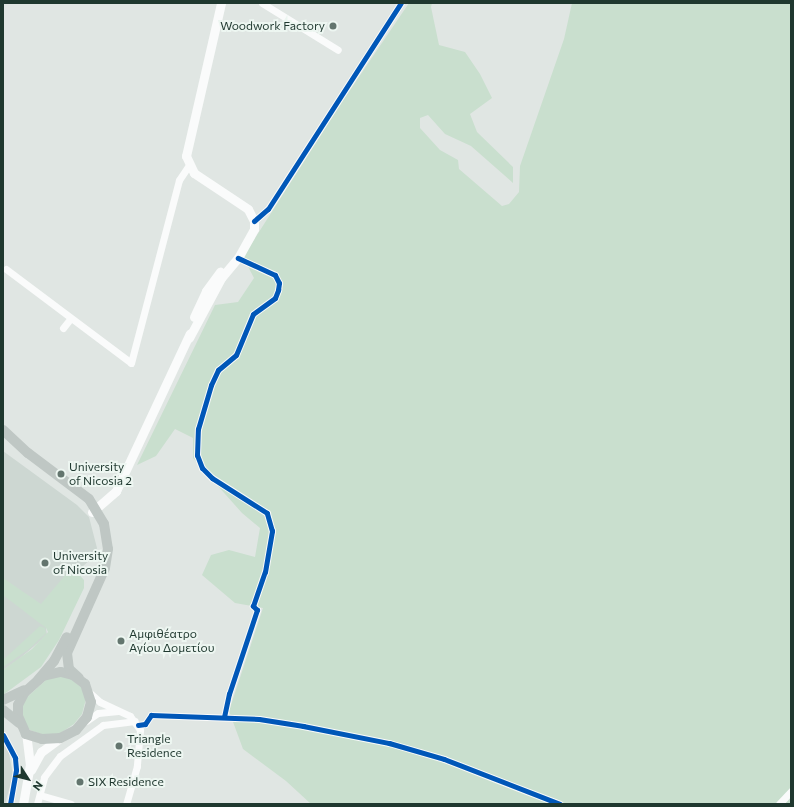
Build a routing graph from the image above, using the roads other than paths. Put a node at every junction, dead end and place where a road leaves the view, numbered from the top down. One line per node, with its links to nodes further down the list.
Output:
1 (221, 3): 5 (street)
2 (262, 3): 4 (street)
3 (400, 3): 6 (street)
4 (338, 50)
5 (189, 165): 6 (street); 10 (street)
6 (254, 221): 7 (street)
7 (242, 249): 8 (street); 12 (street)
8 (238, 258): 12 (street); 23 (street)
9 (6, 269): 10 (street)
10 (70, 319): 11 (street)
11 (64, 328)
12 (189, 338): 15 (street)
13 (3, 430): 15 (main road)
14 (3, 440): 15 (main road)
15 (94, 511): 16 (main road); 17 (main road)
16 (79, 678): 17 (main road); 19 (main road)
17 (38, 680): 18 (main road)
18 (29, 687): 20 (main road); 24 (main road)
19 (89, 692): 22 (street); 26 (main road)
20 (3, 700)
21 (3, 710): 24 (main road)
22 (120, 710): 25 (street); 26 (street)
23 (224, 717): 25 (street); 38 (street)
24 (19, 722): 27 (main road)
25 (136, 723): 32 (street); 37 (street)
26 (81, 725): 29 (main road)
27 (26, 734): 29 (main road); 30 (street)
28 (3, 735): 33 (street)
29 (65, 736): 30 (street)
30 (28, 777): 34 (street)
31 (791, 791): 39 (street)
32 (40, 795): 35 (street); 36 (street)
33 (10, 804)
34 (23, 804)
35 (37, 804)
36 (71, 804)
37 (126, 804)
38 (560, 804)
39 (779, 804)

